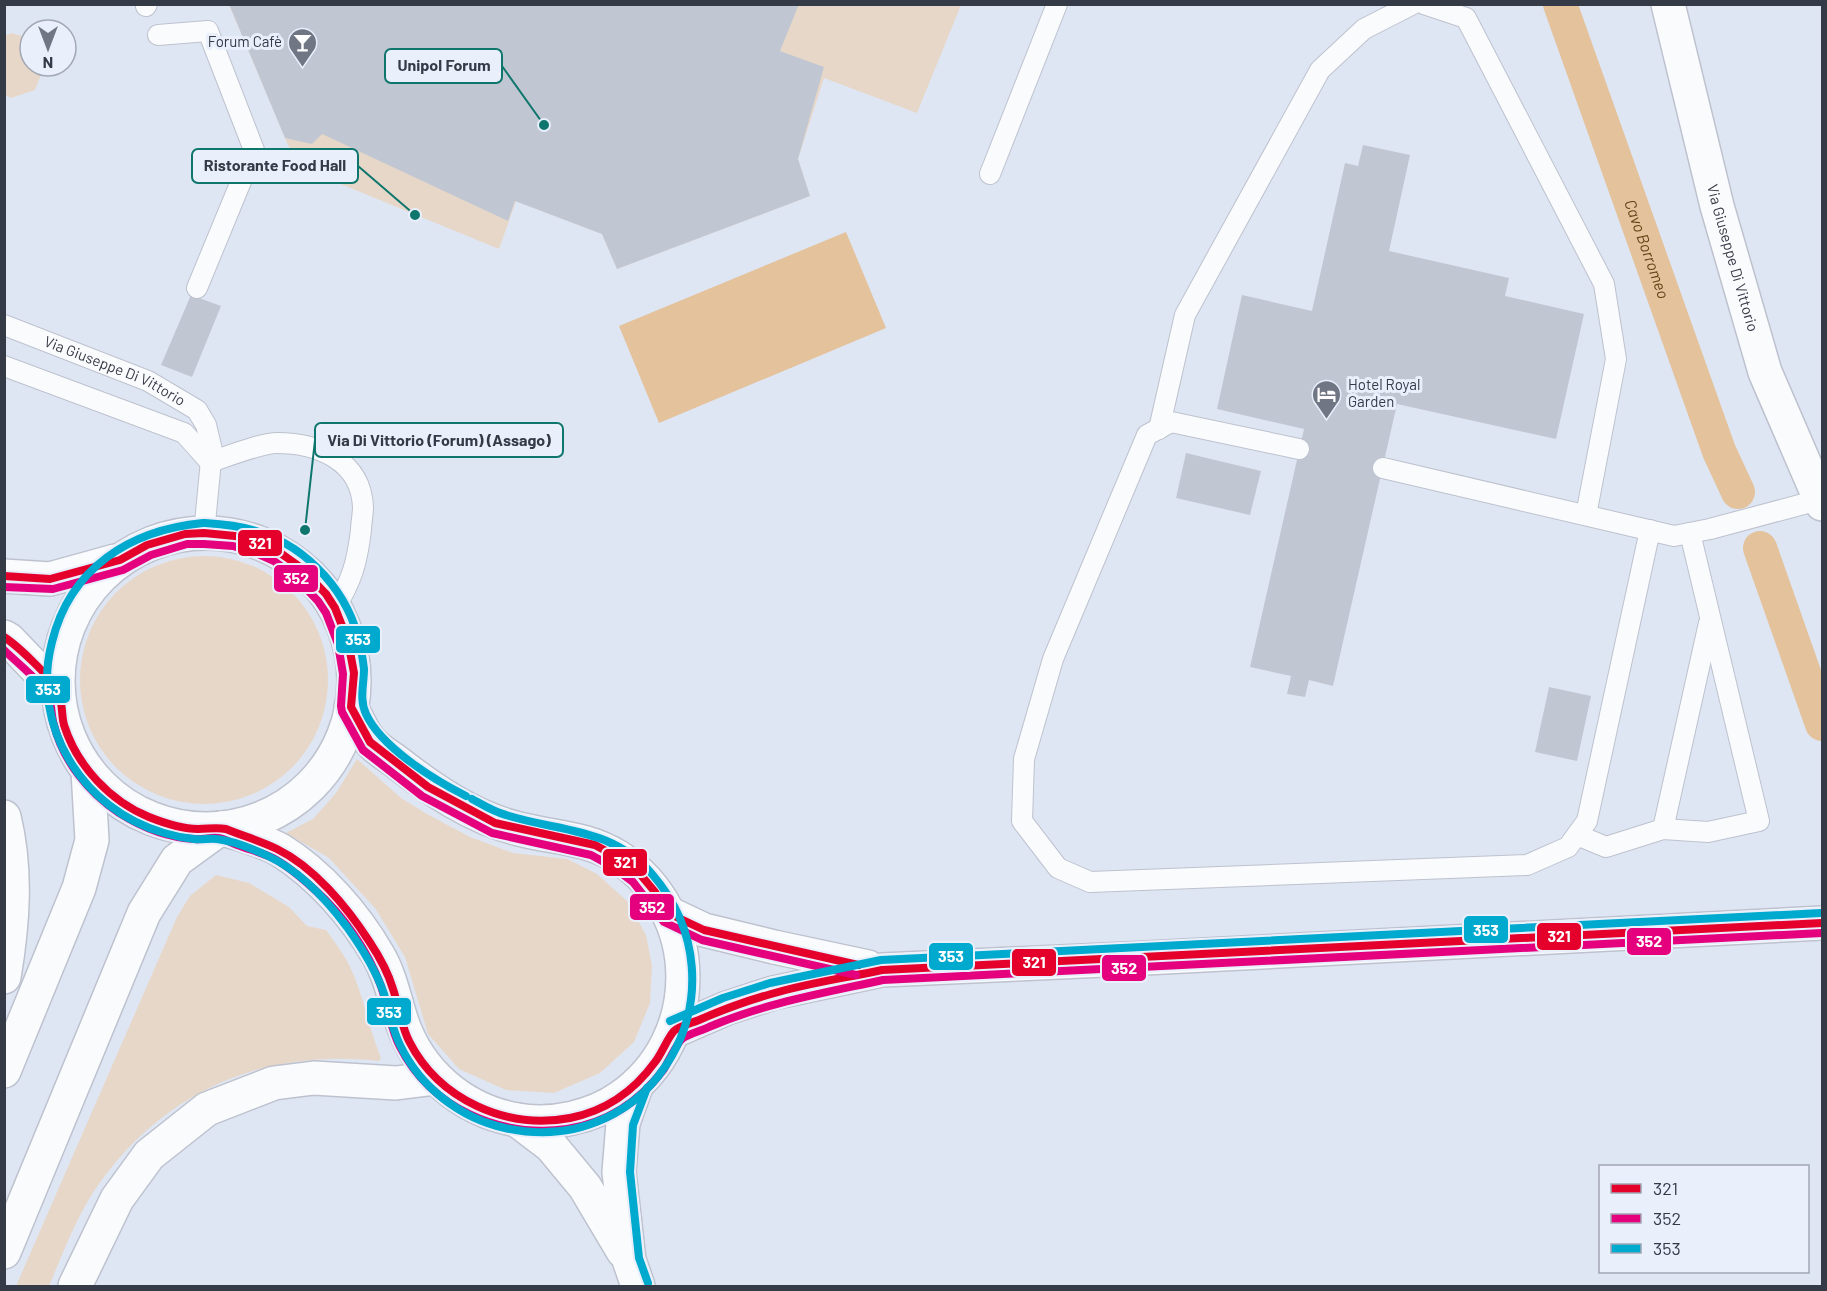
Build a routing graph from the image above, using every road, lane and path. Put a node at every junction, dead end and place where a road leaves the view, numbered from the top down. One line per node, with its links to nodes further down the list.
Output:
1 (1057, 4): 6 (lane)
2 (1413, 4): 10 (lane)
3 (1425, 4): 15 (lane)
4 (1668, 4): 14 (main road, Via Giuseppe Di Vittorio)
5 (158, 35): 7 (lane)
6 (990, 174)
7 (197, 288)
8 (4, 325): 12 (lane, Via Giuseppe Di Vittorio)
9 (4, 366): 12 (lane)
10 (1159, 429): 11 (lane); 30 (lane)
11 (1299, 449)
12 (210, 462): 17 (lane, Via Giuseppe Di Vittorio); 21 (lane)
13 (1383, 468): 15 (lane)
14 (1822, 501): 18 (lane)
15 (1586, 515): 16 (lane)
16 (1650, 530): 18 (lane); 30 (lane)
17 (204, 533): 19 (main road); 21 (main road)
18 (1690, 533): 22 (lane)
19 (120, 560): 20 (main road); 24 (main road)
20 (4, 576)
21 (335, 608): 25 (main road)
22 (1710, 617): 29 (lane); 29 (lane)
23 (4, 637): 24 (main road)
24 (57, 690): 26 (main road)
25 (351, 707): 28 (main road); 31 (main road)
26 (88, 771): 28 (main road); 36 (main road)
27 (4, 817): 34 (main road)
28 (221, 828): 37 (main road); 40 (main road)
29 (1663, 829): 30 (lane)
30 (1577, 835)
31 (668, 913): 33 (main road); 35 (main road)
32 (1822, 923): 33 (main road)
33 (882, 970): 35 (main road)
34 (4, 977)
35 (674, 1031): 38 (main road)
36 (4, 1071)
37 (436, 1078): 39 (main road); 42 (main road)
38 (637, 1084): 39 (main road); 41 (main road)
39 (517, 1120): 41 (main road)
40 (4, 1252)
41 (634, 1273)
42 (75, 1287)

